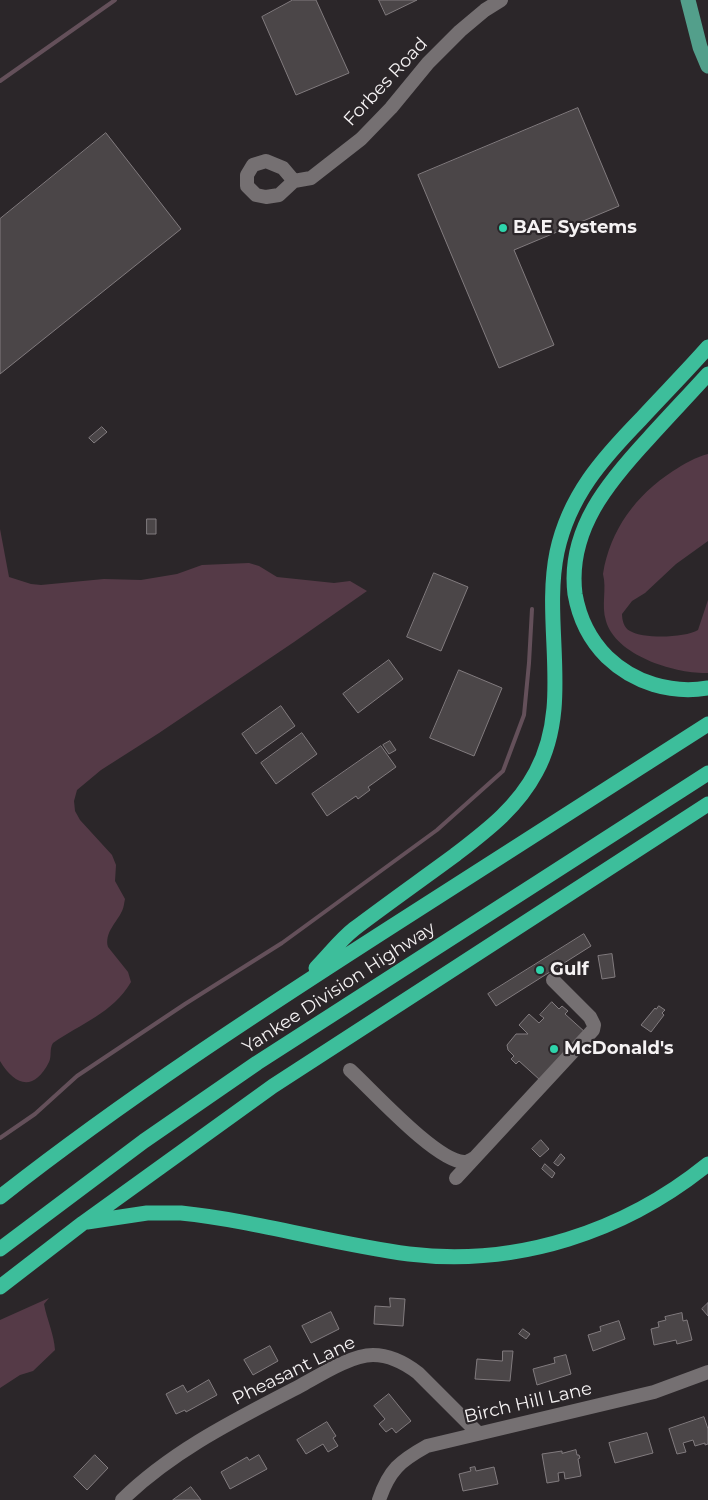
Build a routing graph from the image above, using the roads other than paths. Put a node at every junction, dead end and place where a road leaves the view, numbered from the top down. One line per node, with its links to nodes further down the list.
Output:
1 (501, 0): 4 (street, Forbes Road)
2 (688, 0): 3 (main road)
3 (708, 66)
4 (294, 181)
5 (708, 347): 12 (highway)
6 (708, 374): 7 (highway)
7 (708, 688)
8 (708, 724): 12 (highway, Yankee Division Highway)
9 (708, 773): 19 (highway, Yankee Division Highway)
10 (708, 804): 18 (highway)
11 (553, 980): 14 (street)
12 (299, 986): 17 (highway, Yankee Division Highway)
13 (350, 1070): 14 (street)
14 (475, 1157): 16 (street)
15 (708, 1164): 18 (highway)
16 (456, 1178)
17 (0, 1197)
18 (83, 1223): 20 (highway)
19 (0, 1249)
20 (0, 1287)
21 (708, 1372): 22 (street, Birch Hill Lane)
22 (478, 1433): 23 (street, Pheasant Lane); 24 (street, Birch Hill Lane)
23 (122, 1500)
24 (379, 1500)

